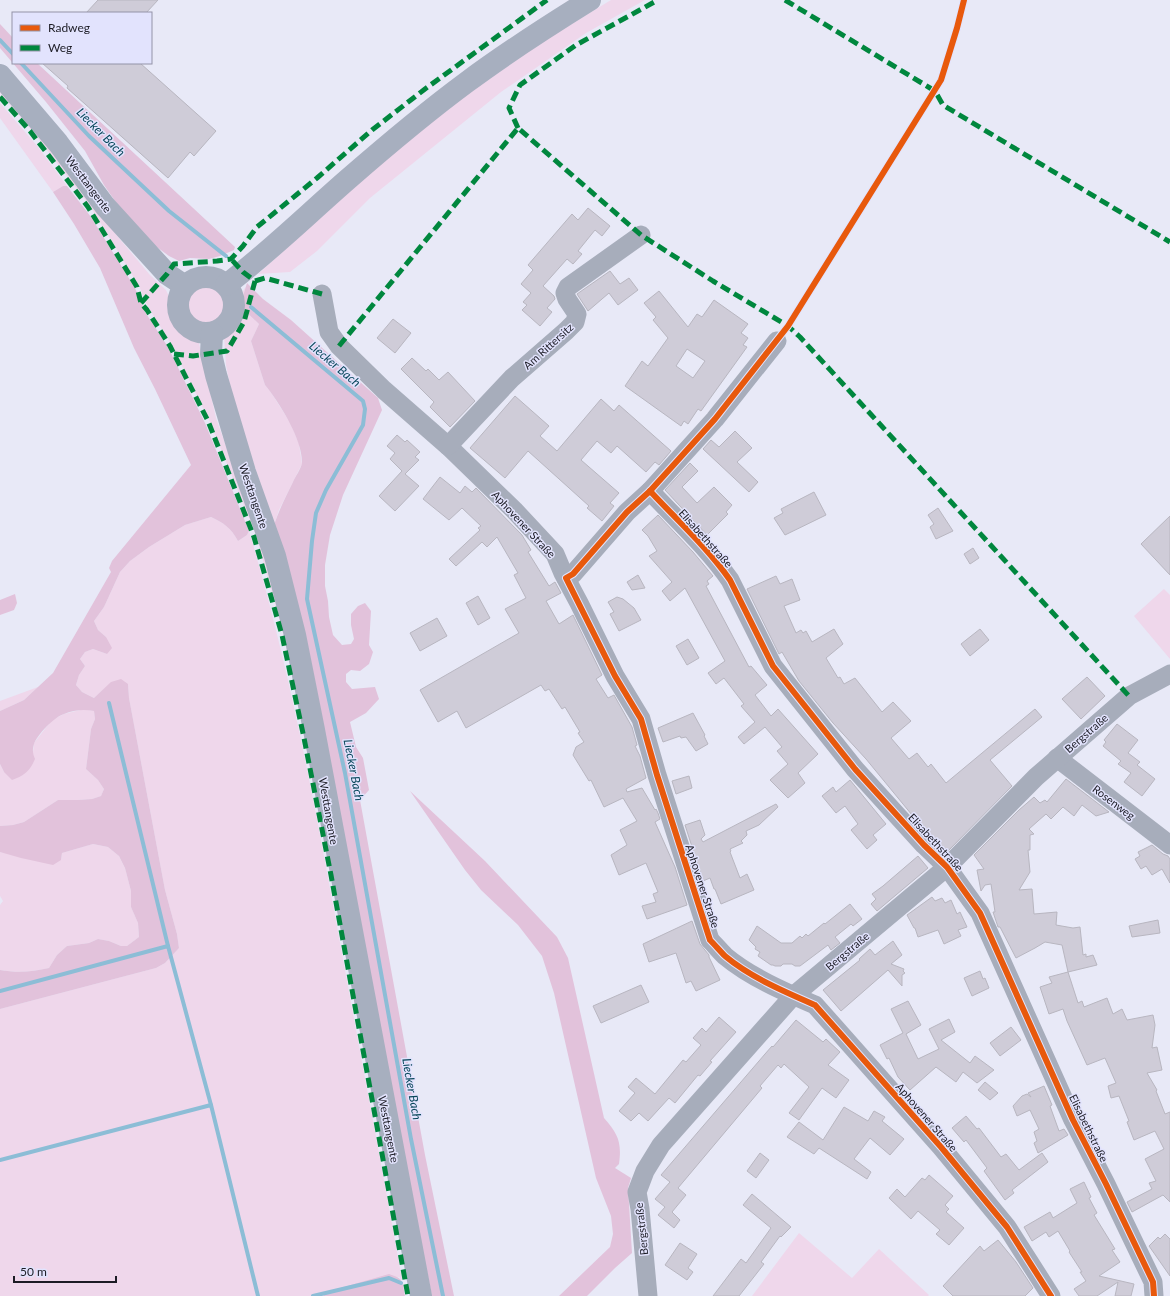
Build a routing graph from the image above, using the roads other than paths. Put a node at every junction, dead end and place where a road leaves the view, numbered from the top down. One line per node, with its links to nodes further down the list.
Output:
1 (590, 0): 4 (main road)
2 (0, 75): 5 (main road, Westtangente)
3 (641, 235): 9 (street, Am Rittersitz)
4 (226, 285): 5 (main road); 7 (main road)
5 (185, 286): 7 (main road)
6 (322, 294): 9 (street, Aphovener Straße)
7 (212, 333): 17 (main road, Westtangente)
8 (777, 341): 10 (street)
9 (448, 446): 11 (street, Aphovener Straße)
10 (650, 491): 11 (street); 15 (street, Elisabethstraße)
11 (566, 578): 16 (street, Aphovener Straße)
12 (1170, 674): 13 (street, Bergstraße)
13 (1057, 758): 14 (street, Rosenweg); 15 (street, Bergstraße)
14 (1170, 844)
15 (947, 867): 16 (street, Bergstraße); 20 (street, Elisabethstraße)
16 (793, 996): 18 (street, Bergstraße); 19 (street, Aphovener Straße)
17 (421, 1296)
18 (648, 1296)
19 (1051, 1296)
20 (1154, 1296)

